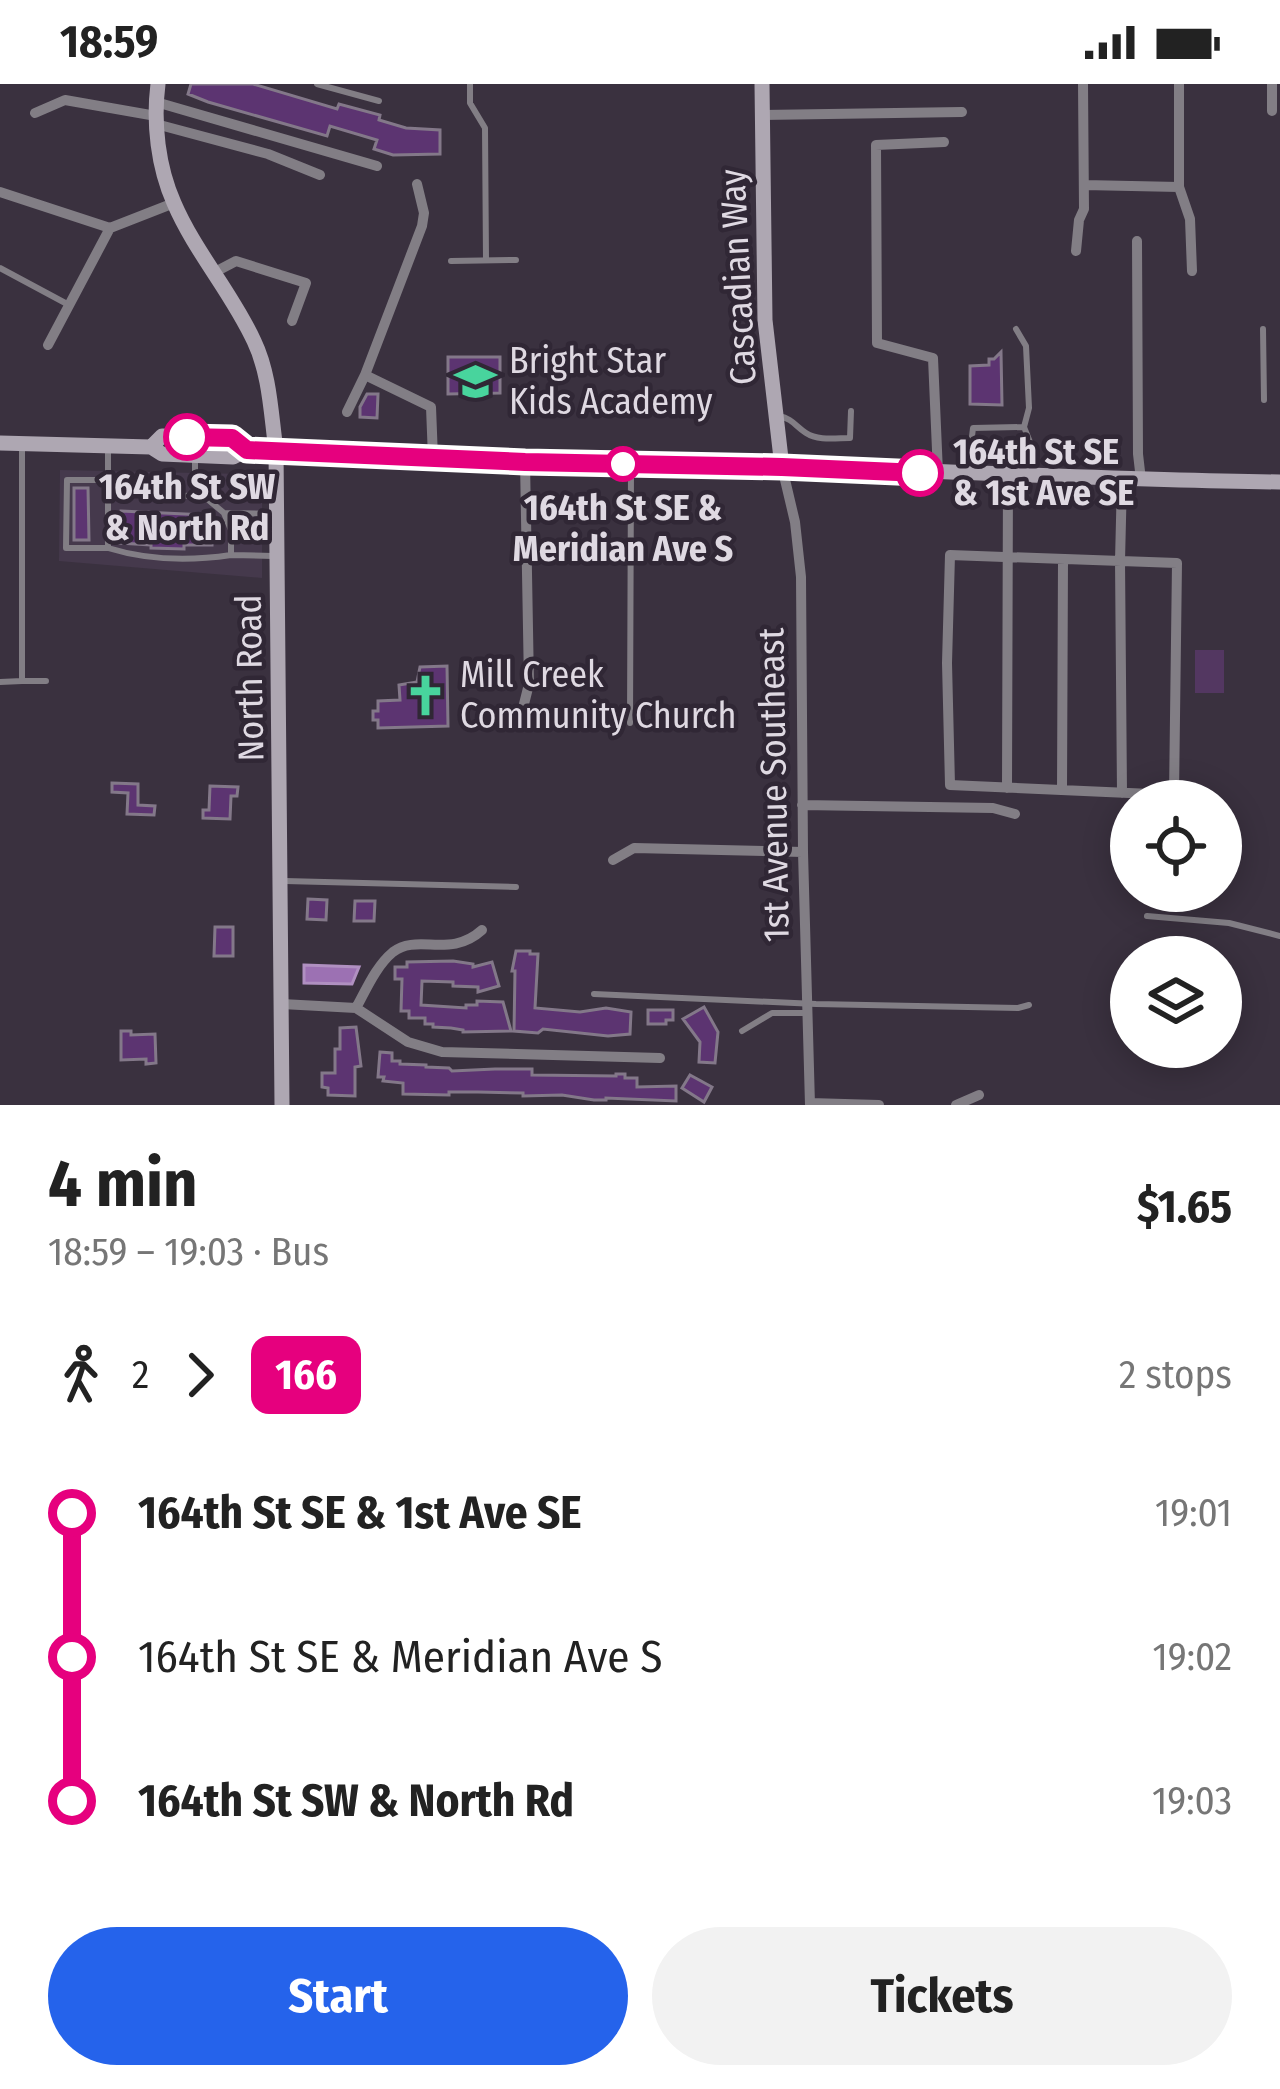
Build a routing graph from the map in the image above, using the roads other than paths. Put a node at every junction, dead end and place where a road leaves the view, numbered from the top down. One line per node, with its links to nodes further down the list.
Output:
1 (158, 84): 12 (street, North Road)
2 (317, 84): 8 (lane)
3 (470, 84): 25 (lane)
4 (762, 84): 13 (street, Cascadian Way)
5 (1083, 84): 18 (street)
6 (1179, 84): 19 (street)
7 (1272, 84): 9 (street)
8 (380, 101)
9 (1272, 111)
10 (962, 112): 13 (street)
11 (35, 113): 12 (street)
12 (156, 114): 15 (street); 16 (street); 21 (street, North Road)
13 (762, 116): 42 (street, Cascadian Way)
14 (944, 142): 55 (street)
15 (377, 166)
16 (320, 175)
17 (417, 184): 38 (street)
18 (1084, 185): 19 (street); 24 (street)
19 (1179, 188): 29 (street)
20 (0, 192): 22 (street)
21 (174, 203): 22 (street); 30 (street, North Road)
22 (110, 228): 31 (street)
23 (1137, 241): 61 (street)
24 (1076, 251)
25 (486, 260): 26 (lane); 27 (lane)
26 (516, 260)
27 (451, 261)
28 (0, 268): 31 (lane)
29 (1192, 271)
30 (214, 272): 32 (street); 49 (street, North Road)
31 (69, 305): 35 (street)
32 (292, 321)
33 (1016, 329): 43 (lane)
34 (1263, 329): 36 (lane)
35 (48, 345)
36 (1264, 373): 37 (lane); 39 (lane)
37 (1280, 373)
38 (365, 375): 41 (street); 51 (street)
39 (1264, 400)
40 (851, 411): 42 (lane)
41 (346, 412)
42 (776, 416): 54 (street, Cascadian Way)
43 (1024, 427): 56 (lane); 58 (lane)
44 (0, 443): 45 (street)
45 (22, 444): 46 (street); 73 (lane)
46 (108, 446): 47 (street); 60 (lane)
47 (151, 447): 48 (street); 50 (street)
48 (247, 450): 49 (street); 50 (street)
49 (276, 451): 51 (street); 66 (street, North Road)
50 (195, 455): 64 (lane)
51 (434, 458): 52 (street)
52 (525, 462): 53 (street); 76 (street)
53 (631, 464): 54 (street); 77 (lane)
54 (782, 467): 55 (street); 83 (street, 1st Avenue Southeast)
55 (938, 473): 56 (street)
56 (968, 474): 57 (street)
57 (1008, 476): 58 (street); 70 (street)
58 (1034, 477): 59 (street)
59 (1122, 479): 61 (street); 72 (street)
60 (108, 480): 63 (lane); 67 (lane)
61 (1141, 480): 62 (street)
62 (1280, 482)
63 (108, 494): 64 (lane); 67 (lane)
64 (195, 496): 65 (lane)
65 (224, 513): 66 (lane); 68 (lane)
66 (278, 514): 69 (street, North Road)
67 (108, 548): 68 (lane)
68 (231, 555): 69 (lane)
69 (278, 556): 87 (street, North Road)
70 (1006, 556): 71 (street); 80 (street); 80 (street)
71 (1063, 559): 72 (street); 81 (street)
72 (1120, 561): 78 (street); 79 (street)
73 (22, 681): 74 (lane); 75 (lane)
74 (46, 681)
75 (0, 682)
76 (521, 712)
77 (630, 723)
78 (1122, 780)
79 (1174, 780)
80 (1007, 788): 81 (street)
81 (1062, 790): 82 (street)
82 (1110, 792)
83 (802, 805): 84 (street); 85 (street, 1st Avenue Southeast)
84 (1015, 814)
85 (803, 852): 86 (street); 96 (street, 1st Avenue Southeast)
86 (613, 860)
87 (281, 880): 88 (lane); 93 (street, North Road)
88 (516, 887)
89 (1148, 916): 91 (lane)
90 (482, 929): 95 (street)
91 (1280, 936)
92 (594, 994): 96 (lane)
93 (282, 1004): 95 (street); 101 (street, North Road)
94 (1029, 1005): 96 (lane)
95 (356, 1008): 98 (street)
96 (808, 1008): 97 (lane); 100 (street, 1st Avenue Southeast)
97 (742, 1031)
98 (659, 1058)
99 (980, 1095): 103 (street)
100 (810, 1104): 102 (street)
101 (282, 1105)
102 (879, 1105)
103 (956, 1105)

